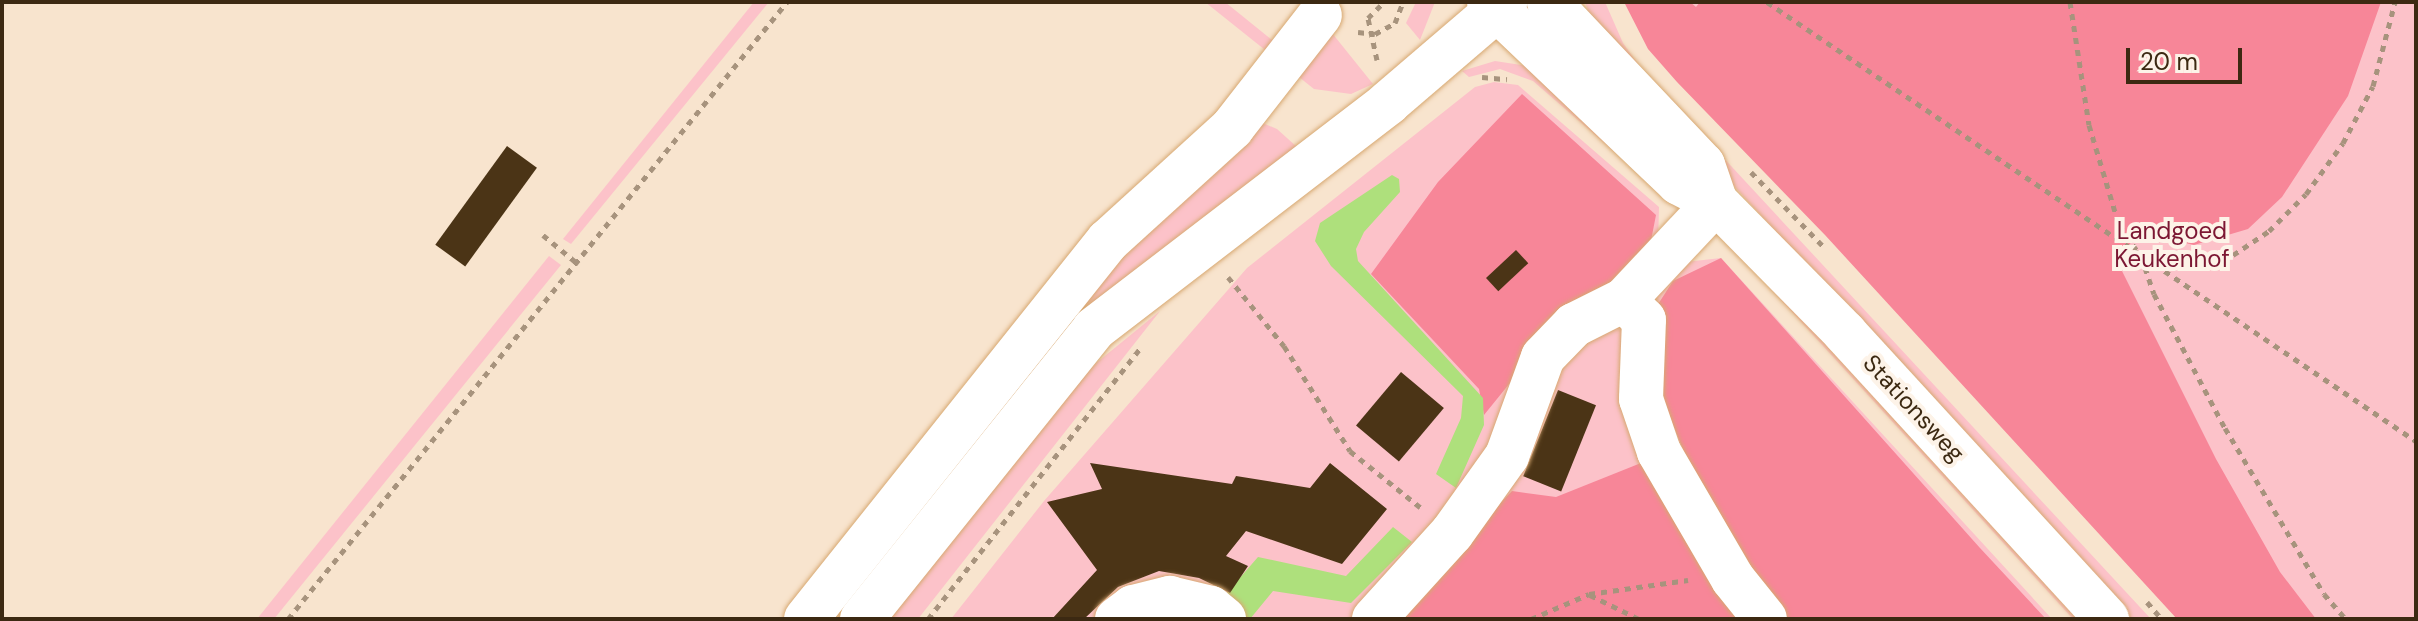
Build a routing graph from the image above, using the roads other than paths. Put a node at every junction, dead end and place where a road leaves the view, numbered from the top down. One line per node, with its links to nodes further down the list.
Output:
1 (1549, 2): 4 (street, Stationsweg)
2 (1498, 5): 4 (street, Stationsweg); 8 (street)
3 (1320, 15): 7 (street)
4 (1716, 202): 5 (street); 12 (street, Stationsweg)
5 (1624, 300): 10 (street); 11 (street)
6 (1218, 614): 9 (street)
7 (806, 619)
8 (862, 619)
9 (1117, 619)
10 (1374, 619)
11 (1765, 619)
12 (2107, 619)

